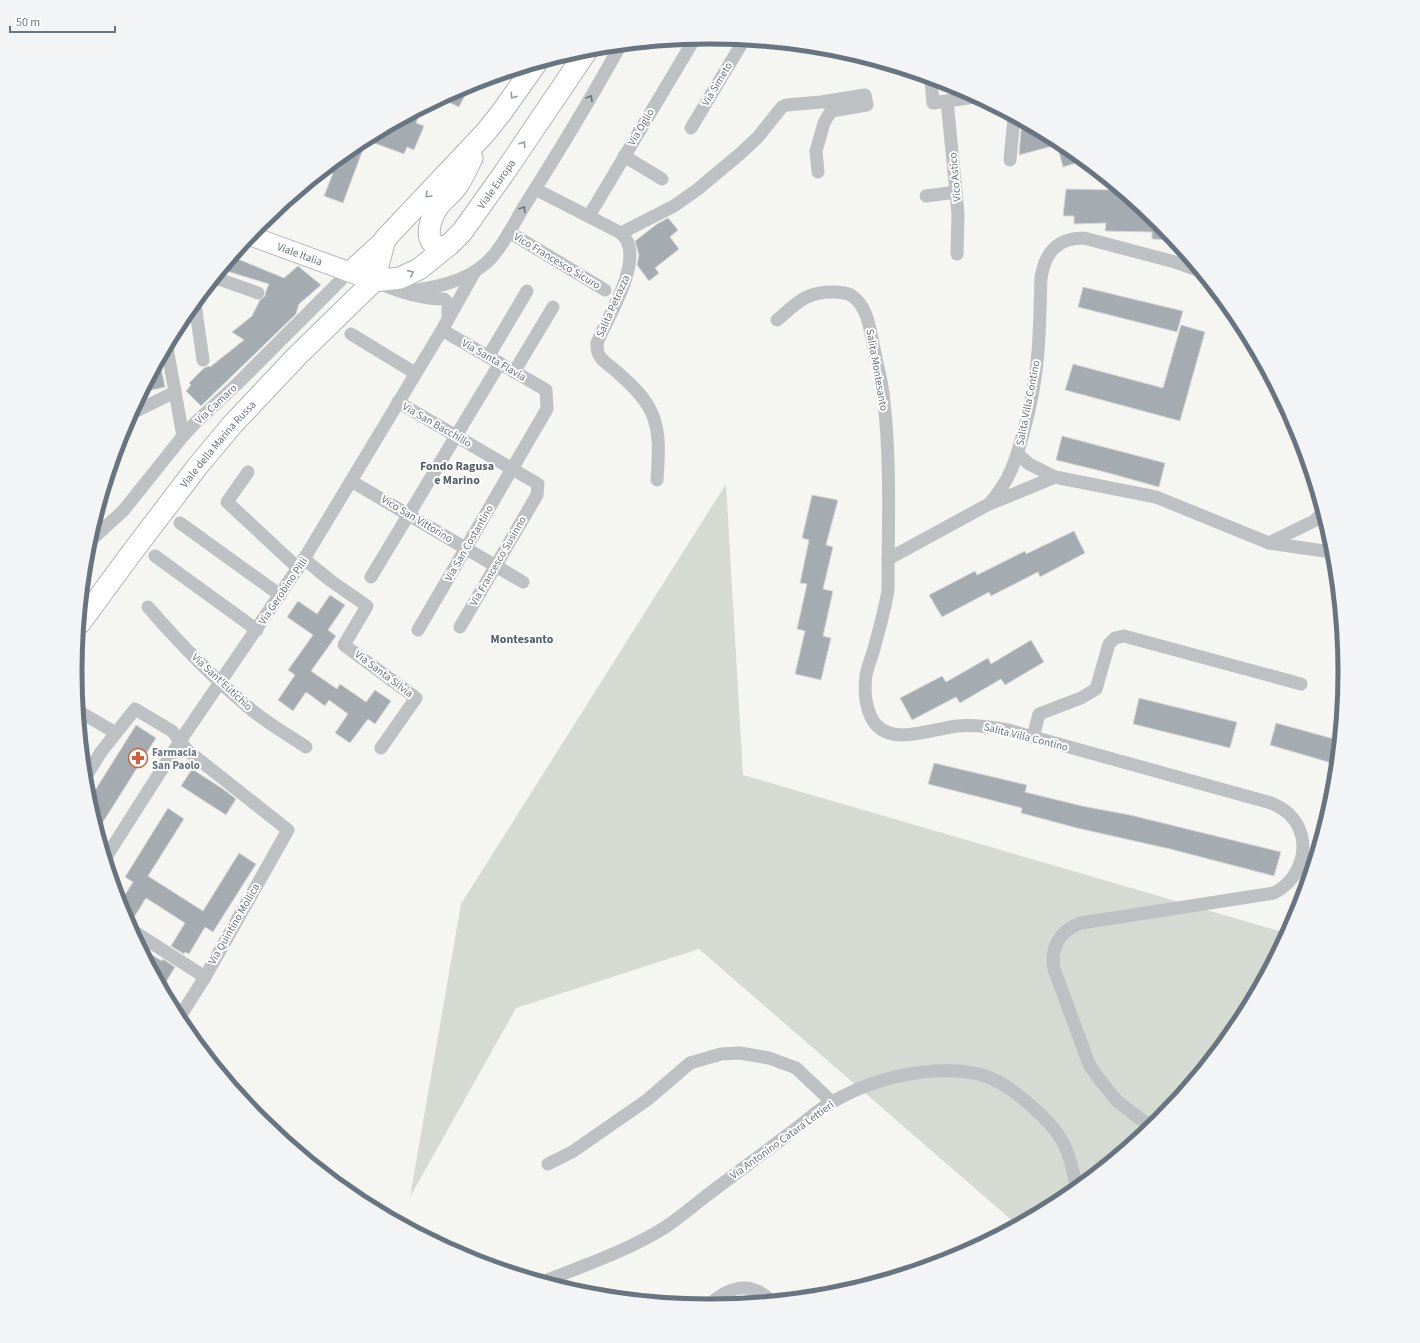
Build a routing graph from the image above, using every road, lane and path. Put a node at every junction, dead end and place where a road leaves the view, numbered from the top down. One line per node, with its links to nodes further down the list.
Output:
1 (691, 44): 12 (street, Via Oglio)
2 (741, 45): 10 (street, Via Simeto)
3 (617, 51): 16 (street, one-way to 3)
4 (582, 57): 24 (main road, Viale Europa, one-way to 4)
5 (531, 70): 11 (main road, one-way to 11)
6 (931, 85): 8 (street)
7 (965, 98): 8 (street)
8 (947, 101): 17 (street, Vico Astico)
9 (1014, 122): 13 (street)
10 (691, 128)
11 (485, 133): 23 (main road, one-way to 23); 24 (main road)
12 (624, 156): 15 (street); 19 (street, Via Oglio)
13 (1010, 160)
14 (818, 172): 21 (street)
15 (662, 179)
16 (535, 189): 19 (street); 20 (street, one-way to 16)
17 (956, 192): 18 (street); 25 (street, Vico Astico)
18 (926, 196)
19 (589, 216): 21 (street)
20 (508, 232): 28 (street); 31 (street, Vico Francesco Sicuro)
21 (621, 233): 56 (street, Salita Petrazza)
22 (257, 238): 27 (main road, Viale Italia)
23 (385, 239): 27 (main road); 30 (main road)
24 (449, 245): 30 (main road, Viale Europa, one-way to 24)
25 (957, 254)
26 (1189, 267): 52 (street, Salita Villa Contino)
27 (348, 272): 30 (main road, Viale Italia); 50 (street, Via Camaro)
28 (474, 273): 33 (street); 38 (street, Via Gerobino Pilli)
29 (220, 280): 34 (street)
30 (374, 281): 33 (street); 75 (main road, Viale della Marina Russa)
31 (605, 290)
32 (527, 291): 41 (street)
33 (404, 292): 38 (street)
34 (258, 293)
35 (553, 307): 44 (street)
36 (196, 312): 42 (street)
37 (777, 320): 68 (street, Salita Montesanto)
38 (445, 324): 41 (street, Via Santa Flavia); 45 (street, Via Gerobino Pilli)
39 (351, 334): 45 (street)
40 (168, 356): 47 (street)
41 (488, 357): 43 (street, Via Santa Flavia)
42 (203, 360)
43 (500, 363): 44 (street, Via Santa Flavia); 51 (street)
44 (514, 372): 46 (street, Via Santa Flavia)
45 (415, 373): 48 (street, Via Gerobino Pilli)
46 (546, 390): 53 (street, Via San Costantino)
47 (175, 392): 49 (street); 50 (street)
48 (398, 402): 51 (street, Via San Bacchillo); 57 (street, Via Gerobino Pilli)
49 (140, 409)
50 (183, 436): 63 (street, Via Camaro)
51 (456, 436): 53 (street, Via San Bacchillo); 60 (street)
52 (1018, 454): 55 (street); 59 (street, Salita Villa Contino)
53 (512, 468): 58 (street, Via San Bacchillo); 65 (street, Via San Costantino)
54 (248, 472): 69 (street)
55 (1055, 477): 59 (street); 64 (street)
56 (657, 480)
57 (351, 481): 60 (street, Vico San Vittorino); 69 (street, Via Gerobino Pilli)
58 (538, 489): 70 (street, Via Francesco Susinno)
59 (989, 504): 68 (street, Salita Villa Contino)
60 (409, 515): 65 (street, Vico San Vittorino); 71 (street)
61 (1318, 518): 64 (street)
62 (180, 523): 73 (street)
63 (99, 533)
64 (1268, 543): 66 (street)
65 (466, 548): 70 (street, Vico San Vittorino); 78 (street, Via San Costantino)
66 (1325, 551)
67 (155, 556): 77 (street)
68 (888, 559): 83 (street, Salita Villa Contino)
69 (301, 564): 73 (street, Via Gerobino Pilli); 86 (street, Via Santa Silvia)
70 (496, 566): 72 (street, Vico San Vittorino); 76 (street, Via Francesco Susinno)
71 (371, 577)
72 (523, 582)
73 (280, 595): 77 (street, Via Gerobino Pilli)
74 (148, 607): 79 (street, Via Sant'Eutichio)
75 (85, 616)
76 (460, 627)
77 (257, 630): 79 (street, Via Gerobino Pilli)
78 (418, 630)
79 (221, 683): 84 (street, Via Gerobino Pilli); 85 (street, Via Sant'Eutichio)
80 (1301, 684): 83 (street)
81 (84, 714): 82 (street)
82 (116, 733): 84 (street); 87 (street)
83 (1033, 737): 93 (street, Salita Villa Contino)
84 (180, 742): 88 (street, Via Gerobino Pilli); 90 (street, Via Quintino Mollica)
85 (306, 747)
86 (381, 748)
87 (90, 767)
88 (109, 852)
89 (141, 936): 90 (street)
90 (205, 977): 91 (street, Via Quintino Mollica)
91 (183, 1012)
92 (832, 1102): 94 (street); 95 (street, Via Antonino Catara Lettieri); 96 (street, Via Antonino Catara Lettieri)
93 (1146, 1123)
94 (548, 1164)
95 (1075, 1181)
96 (551, 1279)
97 (766, 1297): 98 (street)
98 (717, 1299)

